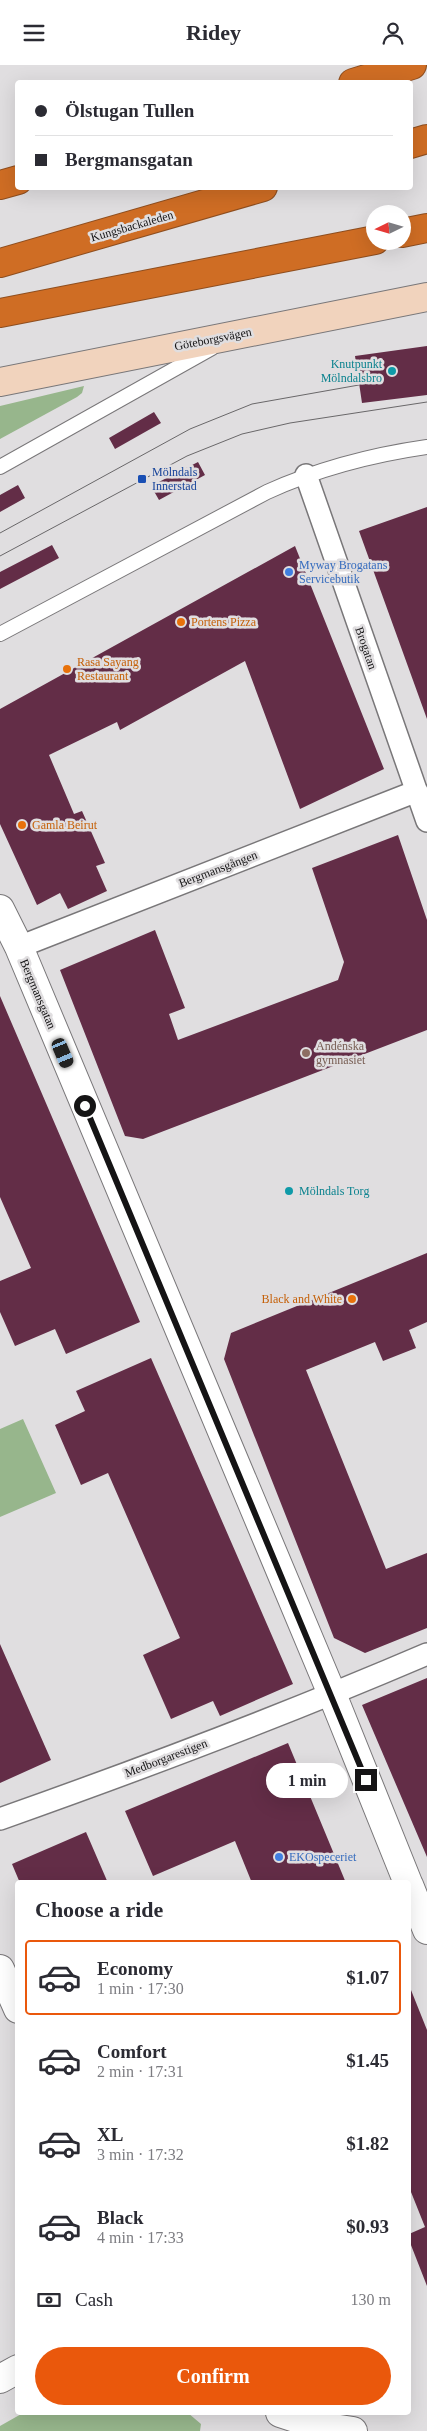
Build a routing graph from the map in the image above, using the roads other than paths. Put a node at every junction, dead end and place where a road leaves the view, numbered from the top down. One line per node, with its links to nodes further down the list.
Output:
1 (412, 65): 2 (highway)
2 (363, 80)
3 (427, 139): 4 (highway)
4 (413, 143)
5 (15, 181): 6 (highway)
6 (0, 185)
7 (253, 190): 11 (highway, Kungsbackaleden)
8 (427, 228): 9 (highway)
9 (411, 231)
10 (366, 242): 13 (highway)
11 (0, 263)
12 (427, 297): 14 (main road, Göteborgsvägen)
13 (0, 313)
14 (236, 335): 15 (main road, Göteborgsvägen); 17 (lane)
15 (0, 382)
16 (427, 447): 18 (lane)
17 (0, 467)
18 (306, 475): 19 (lane); 20 (street, Brogatan)
19 (0, 634)
20 (417, 791): 21 (street, Brogatan); 23 (street, Bergmansgången)
21 (427, 821)
22 (0, 909): 23 (street, Bergmansgatan)
23 (19, 947): 25 (street, Bergmansgatan)
24 (427, 1653): 25 (street, Medborgarestigen)
25 (332, 1695): 26 (street, Medborgarestigen); 27 (street, Bergmansgatan)
26 (0, 1819)
27 (406, 1880)
28 (411, 1891): 29 (street, Bergmansgatan)
29 (427, 1930)
30 (0, 1969): 31 (street)
31 (15, 2002)
32 (15, 2371): 33 (street)
33 (0, 2379)
34 (288, 2421): 35 (street)
35 (353, 2431)

